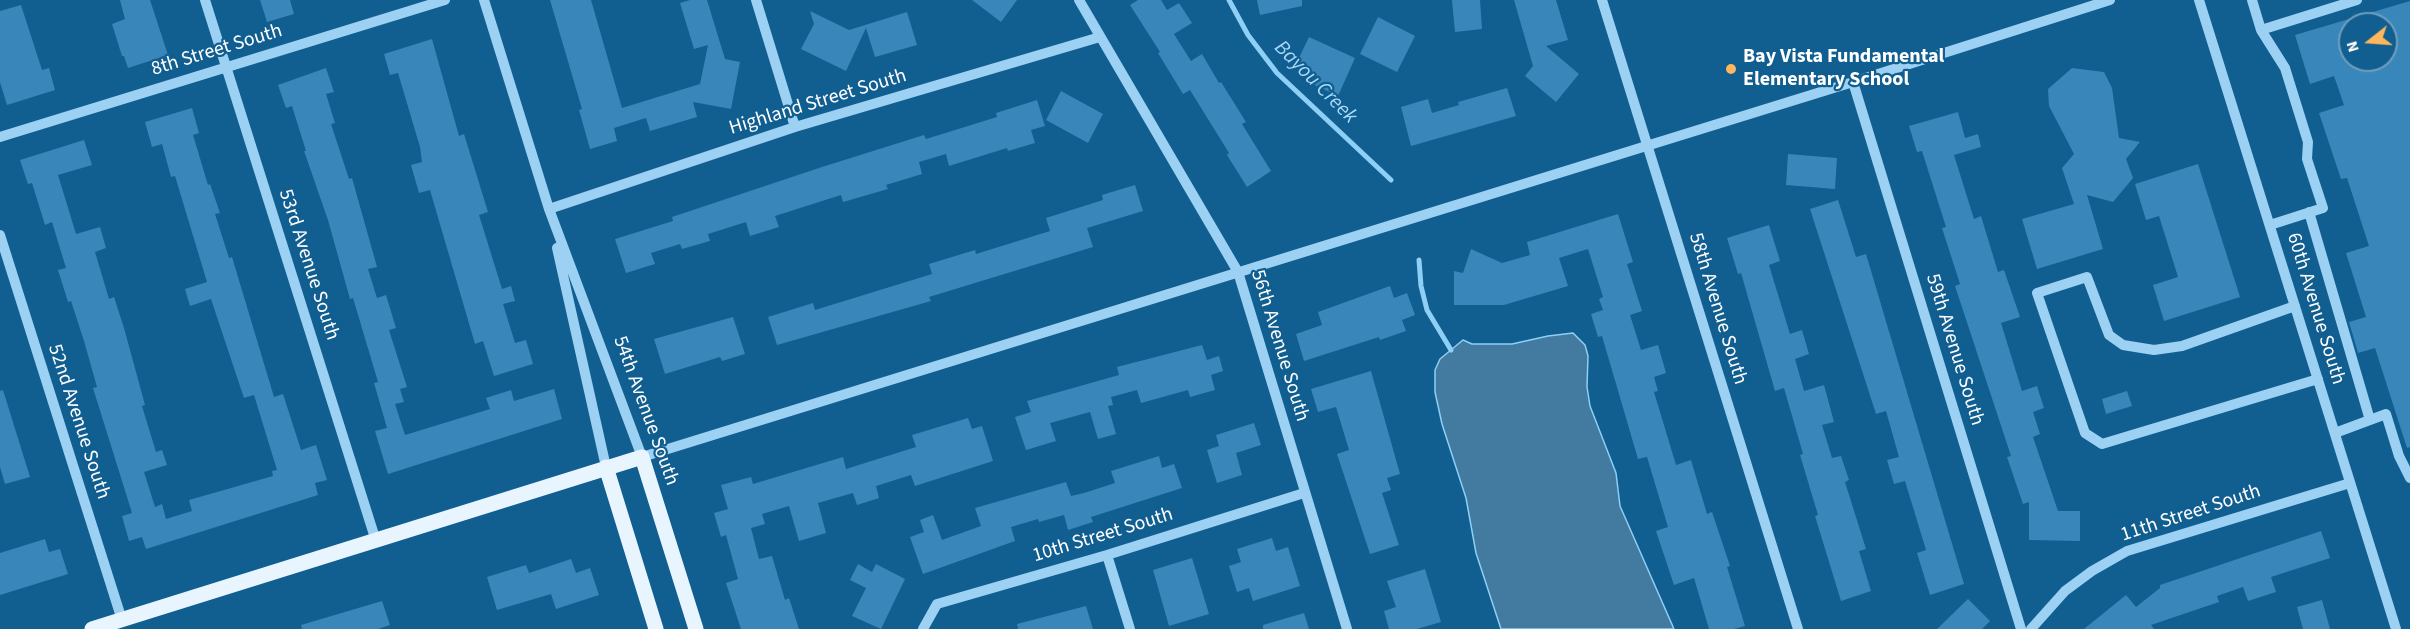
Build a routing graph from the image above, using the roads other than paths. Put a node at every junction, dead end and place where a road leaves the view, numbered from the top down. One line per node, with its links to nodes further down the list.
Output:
1 (205, 0): 13 (street, 53rd Avenue South)
2 (445, 0): 13 (street, 8th Street South)
3 (484, 0): 18 (street, 54th Avenue South)
4 (756, 0): 15 (street)
5 (1079, 0): 12 (street, 56th Avenue South)
6 (1602, 0): 17 (street, 58th Avenue South)
7 (2110, 0): 14 (street)
8 (2199, 0): 20 (street, 60th Avenue South)
9 (2252, 0): 11 (street)
10 (2357, 0): 11 (street)
11 (2261, 30): 19 (street)
12 (1100, 37): 15 (street, Highland Street South); 22 (street, 56th Avenue South)
13 (226, 67): 16 (street, 8th Street South); 32 (street, 53rd Avenue South)
14 (1853, 82): 17 (street); 42 (street, 59th Avenue South)
15 (795, 127): 18 (street, Highland Street South)
16 (0, 137)
17 (1648, 145): 22 (street); 41 (street, 58th Avenue South)
18 (549, 209): 27 (street, 54th Avenue South); 28 (street, 54th Avenue South)
19 (2309, 212): 20 (street); 25 (street)
20 (2270, 225): 23 (street, 60th Avenue South)
21 (0, 235): 34 (street, 52nd Avenue South)
22 (1238, 272): 27 (street); 31 (street, 56th Avenue South)
23 (2295, 306): 24 (street, 60th Avenue South); 24 (street)
24 (2318, 379): 26 (street, 60th Avenue South)
25 (2370, 420): 26 (street); 29 (street)
26 (2335, 433): 30 (street, 60th Avenue South)
27 (642, 457): 28 (main road); 38 (main road, 54th Avenue South)
28 (606, 467): 32 (main road); 37 (main road, 54th Avenue South)
29 (2410, 478)
30 (2350, 483): 43 (street, 11th Street South); 44 (street, 60th Avenue South)
31 (1304, 493): 33 (street, 10th Street South); 40 (street, 56th Avenue South)
32 (376, 541): 34 (main road)
33 (1107, 555): 35 (street, 10th Street South); 39 (street)
34 (122, 620): 36 (main road)
35 (922, 628)
36 (92, 629)
37 (656, 629)
38 (696, 629)
39 (1130, 629)
40 (1347, 629)
41 (1798, 629)
42 (2021, 629)
43 (2031, 629)
44 (2396, 629)

